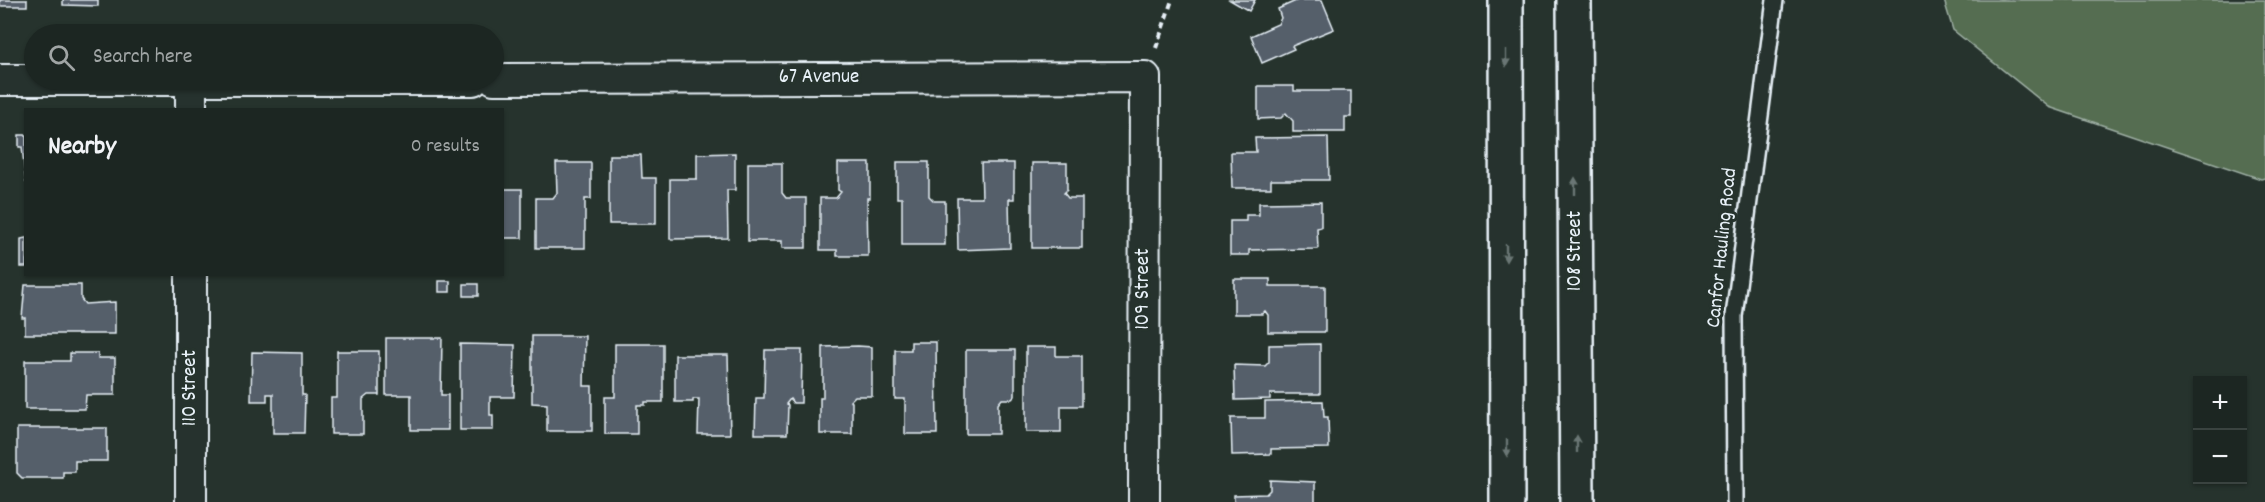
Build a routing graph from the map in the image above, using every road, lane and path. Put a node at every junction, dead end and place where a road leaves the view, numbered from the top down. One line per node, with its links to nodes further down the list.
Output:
1 (1172, 0): 5 (path)
2 (1506, 0): 15 (main road, one-way to 15)
3 (1574, 0): 16 (main road, 108 Street, one-way to 3)
4 (1775, 0): 17 (lane, Canfor Hauling Road)
5 (1145, 77): 6 (street, 67 Avenue); 14 (street, 109 Street)
6 (504, 79)
7 (0, 80): 8 (street)
8 (24, 82)
9 (127, 90): 11 (street)
10 (285, 90): 11 (street)
11 (191, 95)
12 (191, 276): 13 (street, 110 Street)
13 (191, 502)
14 (1144, 502)
15 (1507, 502)
16 (1577, 502)
17 (1735, 502)

